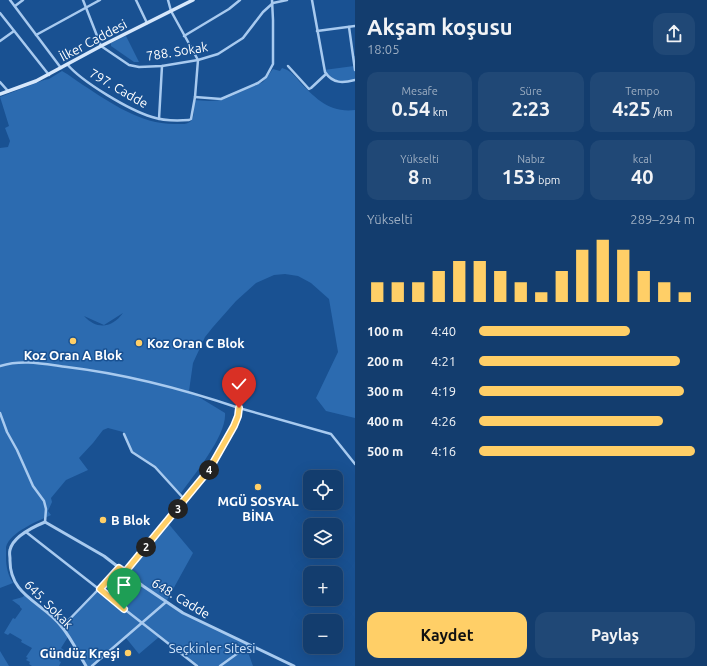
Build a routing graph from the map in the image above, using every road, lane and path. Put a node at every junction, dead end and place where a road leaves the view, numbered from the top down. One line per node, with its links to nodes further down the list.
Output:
1 (10, 0): 12 (street)
2 (24, 0): 12 (street)
3 (83, 0): 13 (street)
4 (100, 0): 13 (street)
5 (136, 0): 16 (street)
6 (168, 0): 14 (street)
7 (193, 0): 14 (main road, İlker Caddesi)
8 (240, 0): 22 (street)
9 (288, 0): 11 (street)
10 (312, 0): 20 (street)
11 (272, 1): 25 (street, 788. Sokak); 37 (street)
12 (15, 6): 21 (street)
13 (86, 7): 21 (street); 24 (street)
14 (171, 11): 16 (main road, İlker Caddesi); 22 (street)
15 (0, 12): 19 (street)
16 (147, 23): 24 (main road, İlker Caddesi)
17 (355, 26): 18 (street)
18 (349, 27): 20 (street); 30 (street)
19 (14, 31): 23 (street); 31 (street)
20 (317, 31): 32 (street)
21 (36, 35): 29 (street)
22 (184, 36): 25 (street)
23 (0, 41)
24 (101, 46): 26 (main road, İlker Caddesi); 27 (street, 788. Sokak)
25 (198, 60): 27 (street, 788. Sokak); 37 (street)
26 (67, 64): 29 (main road, İlker Caddesi); 38 (street, 797. Cadde)
27 (162, 66): 38 (street)
28 (288, 66): 32 (street)
29 (61, 68): 31 (main road, İlker Caddesi)
30 (355, 70)
31 (49, 74): 35 (main road, İlker Caddesi)
32 (326, 74): 33 (street)
33 (355, 80)
34 (0, 82): 35 (street)
35 (8, 91): 36 (main road, İlker Caddesi)
36 (0, 94)
37 (195, 98): 38 (street, 797. Cadde)
38 (159, 119)
39 (0, 366): 40 (street)
40 (239, 408): 43 (street); 44 (street)
41 (0, 413): 45 (street)
42 (124, 434): 44 (street)
43 (355, 464)
44 (185, 500): 48 (street)
45 (45, 522): 46 (street, 645. Sokak); 47 (street, 648. Cadde)
46 (26, 532): 49 (street); 52 (street, 645. Sokak)
47 (119, 568): 48 (street, 648. Cadde); 49 (street)
48 (125, 572): 50 (street, 648. Cadde)
49 (100, 589): 51 (street); 52 (street)
50 (166, 602): 51 (street); 53 (street, 648. Cadde)
51 (142, 623): 55 (street); 56 (street)
52 (62, 627): 54 (street, 645. Sokak)
53 (249, 645): 57 (street); 58 (street, 648. Cadde)
54 (86, 666)
55 (92, 666)
56 (197, 666)
57 (220, 666)
58 (294, 666)

